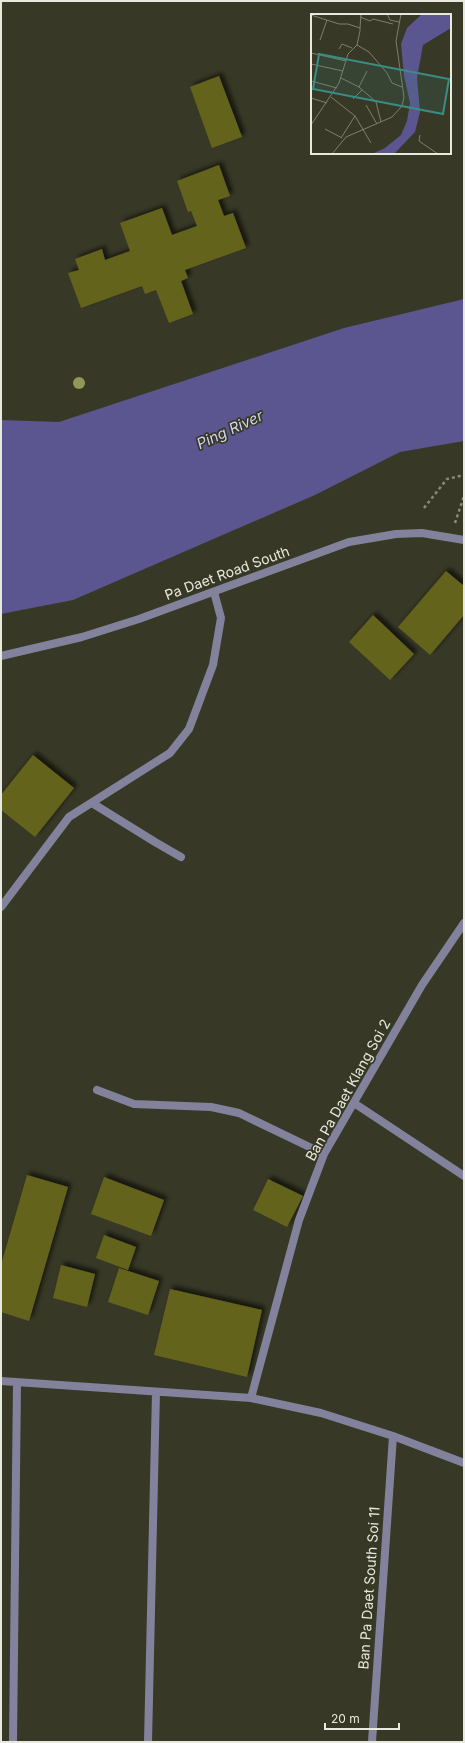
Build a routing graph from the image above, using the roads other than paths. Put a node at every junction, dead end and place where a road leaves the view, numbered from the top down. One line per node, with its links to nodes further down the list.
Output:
1 (464, 540): 2 (street, Pa Daet Road South)
2 (214, 592): 3 (street, Pa Daet Road South); 4 (street)
3 (1, 656)
4 (92, 803): 5 (street); 6 (street)
5 (181, 857)
6 (1, 907)
7 (464, 923): 9 (street, Ban Pa Daet Klang Soi 2)
8 (97, 1090): 10 (street)
9 (354, 1103): 10 (street, Ban Pa Daet Klang Soi 2); 11 (street)
10 (324, 1154): 15 (street, Ban Pa Daet Klang Soi 2)
11 (464, 1176)
12 (1, 1381): 13 (street)
13 (17, 1383): 14 (street); 18 (street)
14 (156, 1392): 15 (street); 19 (street)
15 (251, 1398): 16 (street)
16 (392, 1436): 17 (street); 20 (street, Ban Pa Daet South Soi 11)
17 (464, 1463)
18 (13, 1742)
19 (148, 1742)
20 (372, 1742)

